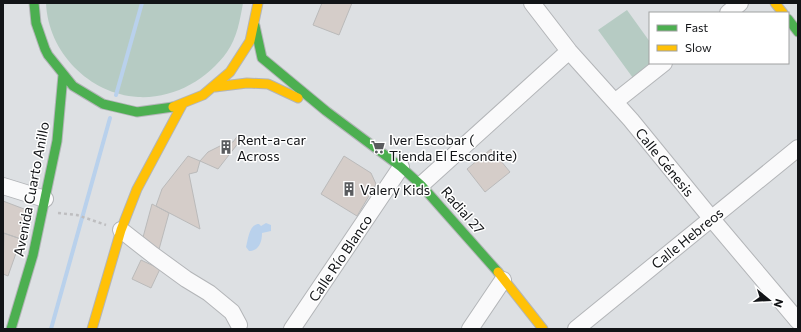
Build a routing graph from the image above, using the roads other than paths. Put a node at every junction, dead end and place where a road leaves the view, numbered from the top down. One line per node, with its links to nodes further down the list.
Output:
1 (258, 3): 9 (main road)
2 (532, 3): 11 (street, Calle Génesis)
3 (740, 3): 6 (street)
4 (775, 3): 7 (main road)
5 (33, 4): 13 (main road)
6 (729, 12)
7 (782, 12)
8 (789, 20): 10 (main road)
9 (255, 26): 14 (main road); 17 (main road, Radial 27)
10 (798, 32)
11 (569, 52): 15 (street, Calle Génesis); 20 (street)
12 (663, 64): 15 (street)
13 (63, 75): 16 (main road); 22 (main road, Avenida Cuarto Anillo)
14 (215, 87): 16 (main road); 17 (main road, Radial 27)
15 (616, 101): 23 (street, Calle Génesis)
16 (182, 105): 24 (main road)
17 (326, 112): 19 (main road, Radial 27)
18 (798, 148): 23 (street, Calle Hebreos)
19 (402, 167): 20 (main road, Radial 27); 30 (street, Calle Río Blanco)
20 (421, 185): 25 (main road, Radial 27)
21 (3, 186): 22 (street)
22 (45, 199): 28 (main road, Avenida Cuarto Anillo)
23 (711, 218): 26 (street, Calle Génesis); 33 (street, Calle Hebreos)
24 (115, 227): 27 (street); 29 (main road)
25 (503, 280): 31 (street); 32 (main road, Radial 27)
26 (798, 321)
27 (239, 325)
28 (11, 329)
29 (92, 329)
30 (292, 329)
31 (470, 329)
32 (543, 329)
33 (576, 329)

